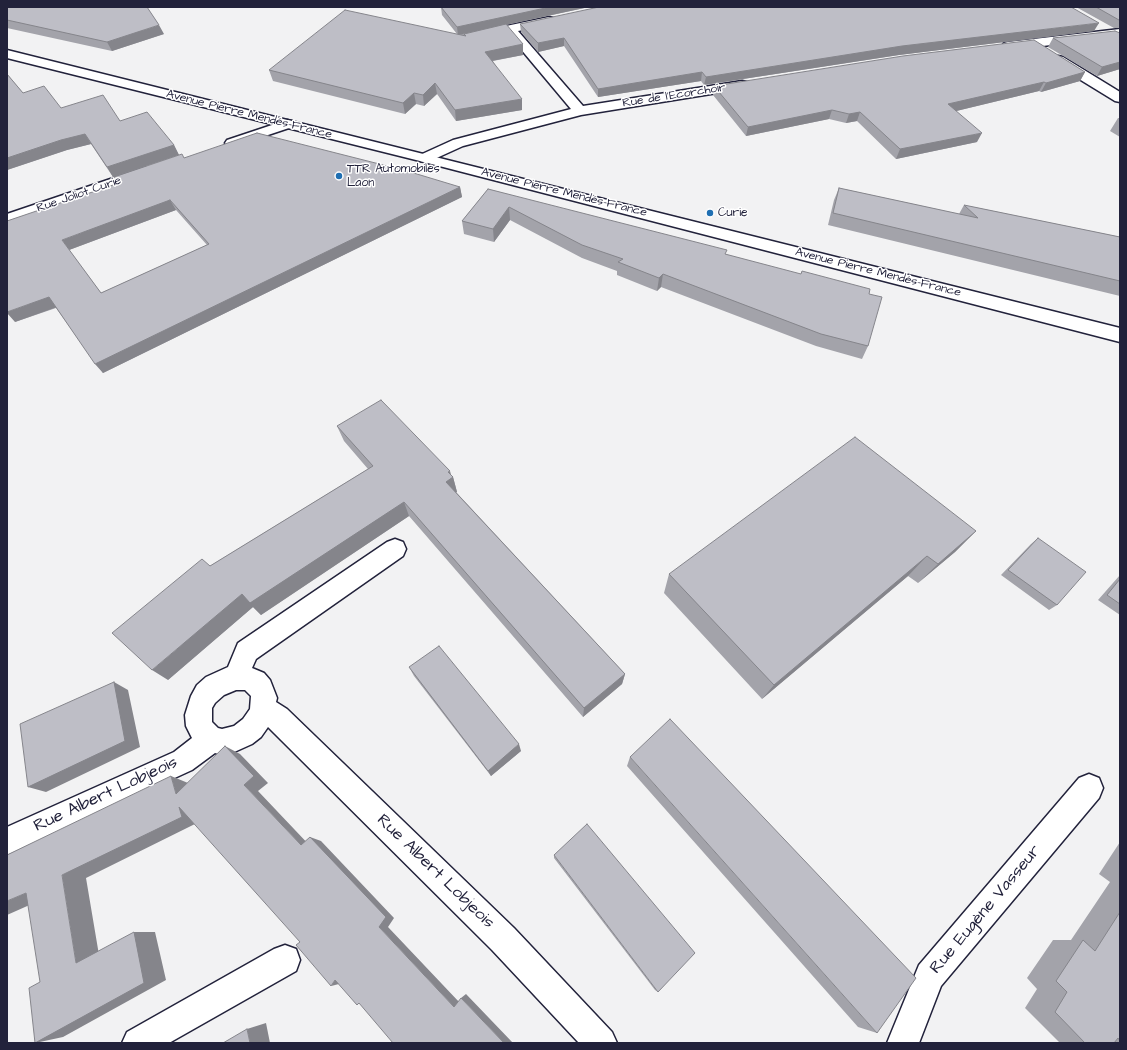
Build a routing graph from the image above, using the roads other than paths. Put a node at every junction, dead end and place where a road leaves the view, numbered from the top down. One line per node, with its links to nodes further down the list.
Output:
1 (561, 18): 3 (street)
2 (1091, 22): 5 (street)
3 (510, 29): 4 (street); 11 (street)
4 (496, 32)
5 (1117, 35): 6 (street)
6 (1030, 43): 7 (street); 10 (street)
7 (992, 48)
8 (7, 54): 12 (street, Avenue Pierre Mendés-France)
9 (751, 84): 11 (street, Rue de l'Ecorchoir)
10 (1120, 98)
11 (580, 111): 14 (street, Rue de l'Ecorchoir)
12 (287, 124): 13 (street); 14 (street, Avenue Pierre Mendés-France)
13 (221, 146)
14 (425, 158): 17 (street, Avenue Pierre Mendés-France)
15 (162, 166): 16 (street, Rue Joliot Curie)
16 (7, 219)
17 (1120, 334)
18 (395, 549): 19 (street)
19 (236, 678): 20 (street); 21 (street)
20 (263, 708): 21 (street); 26 (street, Rue Albert Lobjeois)
21 (212, 739): 23 (street, Rue Albert Lobjeois)
22 (1089, 788): 27 (street, Rue Eugène Vasseur)
23 (7, 836)
24 (285, 960): 25 (street)
25 (138, 1043)
26 (601, 1043)
27 (903, 1043)

